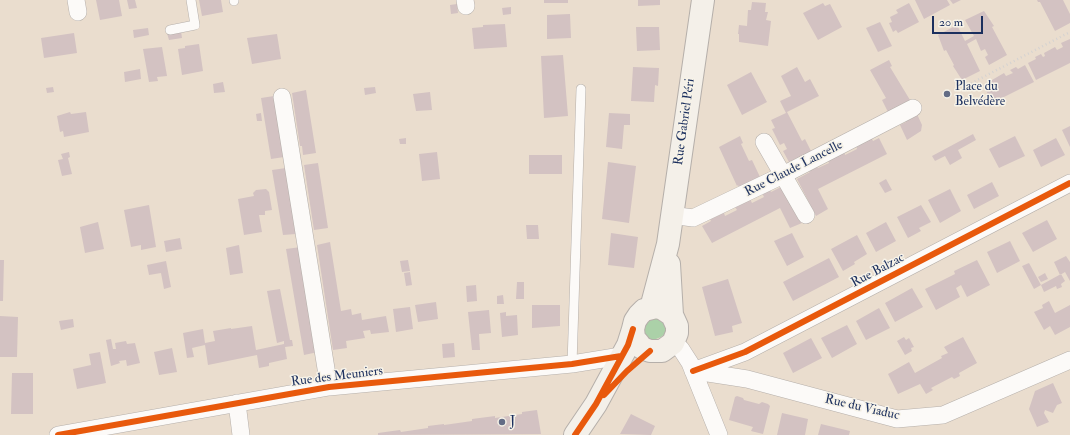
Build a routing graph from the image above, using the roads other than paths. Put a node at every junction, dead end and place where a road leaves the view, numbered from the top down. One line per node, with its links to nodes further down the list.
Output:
1 (191, 0): 3 (lane)
2 (703, 0): 10 (street, Rue Gabriel Péri)
3 (170, 30)
4 (581, 89): 19 (lane)
5 (282, 98): 22 (street)
6 (913, 108): 8 (street, Rue Claude Lancelle)
7 (764, 142): 8 (street)
8 (783, 175): 10 (street, Rue Claude Lancelle); 11 (street)
9 (1070, 183): 21 (street, Rue Balzac)
10 (671, 215): 12 (street, Rue Gabriel Péri)
11 (806, 215)
12 (668, 244): 13 (street, Rue Gabriel Péri); 14 (street, Rue Gabriel Péri)
13 (651, 308): 14 (street); 15 (street)
14 (672, 315): 16 (street)
15 (633, 329): 17 (street); 20 (street)
16 (673, 343): 17 (street); 21 (street)
17 (650, 351): 20 (street)
18 (1070, 360): 21 (street, Rue du Viaduc)
19 (572, 364): 20 (street, Rue des Meuniers); 22 (street, Rue des Meuniers)
20 (620, 366): 26 (street)
21 (693, 371): 27 (street)
22 (329, 387): 23 (street, Rue des Meuniers)
23 (237, 403): 24 (street, Rue des Meuniers); 25 (street)
24 (58, 435)
25 (241, 435)
26 (575, 435)
27 (719, 435)

